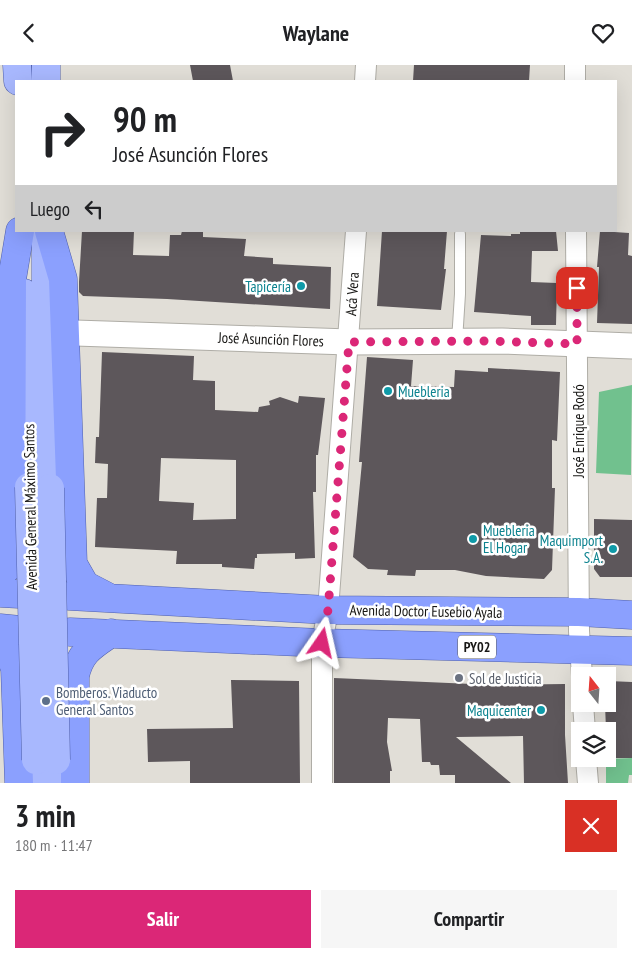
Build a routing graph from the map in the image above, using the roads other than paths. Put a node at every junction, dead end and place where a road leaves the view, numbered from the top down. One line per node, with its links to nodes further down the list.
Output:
1 (18, 65): 5 (main road)
2 (46, 65): 6 (main road)
3 (366, 65): 7 (street)
4 (574, 65): 8 (street)
5 (18, 80)
6 (46, 80)
7 (365, 80)
8 (575, 80)
9 (21, 232): 14 (highway)
10 (47, 232): 14 (highway)
11 (356, 232): 16 (street, Acá Vera)
12 (576, 232): 17 (street, José Enrique Rodó)
13 (460, 235): 15 (lane)
14 (29, 332): 16 (street, José Asunción Flores); 19 (main road, Avenida General Máximo Santos); 21 (highway); 23 (highway)
15 (457, 341): 16 (street, José Asunción Flores); 17 (street, José Asunción Flores)
16 (349, 342): 25 (street, Acá Vera)
17 (577, 344): 18 (street, José Asunción Flores); 26 (street, José Enrique Rodó)
18 (632, 346)
19 (37, 392): 35 (main road, Avenida General Máximo Santos, bridge); 36 (main road, Avenida General Máximo Santos, bridge)
20 (22, 552): 32 (lane)
21 (0, 575)
22 (69, 596): 23 (highway, Avenida Doctor Eusebio Ayala / PY02)
23 (110, 598): 25 (highway, Avenida Doctor Eusebio Ayala / PY02)
24 (632, 615): 26 (highway, Avenida Doctor Eusebio Ayala / PY02)
25 (325, 626): 26 (highway, Avenida Doctor Eusebio Ayala / PY02); 26 (highway, Avenida Doctor Eusebio Ayala / PY02); 28 (highway, Avenida Doctor Eusebio Ayala / PY02); 38 (street, Acá Vera)
26 (579, 631): 30 (highway, Avenida Doctor Eusebio Ayala / PY02); 31 (street, José Enrique Rodó)
27 (70, 632): 28 (highway, Avenida Doctor Eusebio Ayala / PY02)
28 (111, 633): 37 (highway)
29 (7, 634): 34 (highway)
30 (632, 651)
31 (581, 667)
32 (24, 675)
33 (587, 767): 39 (street)
34 (19, 783)
35 (36, 783)
36 (56, 783)
37 (75, 783)
38 (322, 783)
39 (588, 783)

